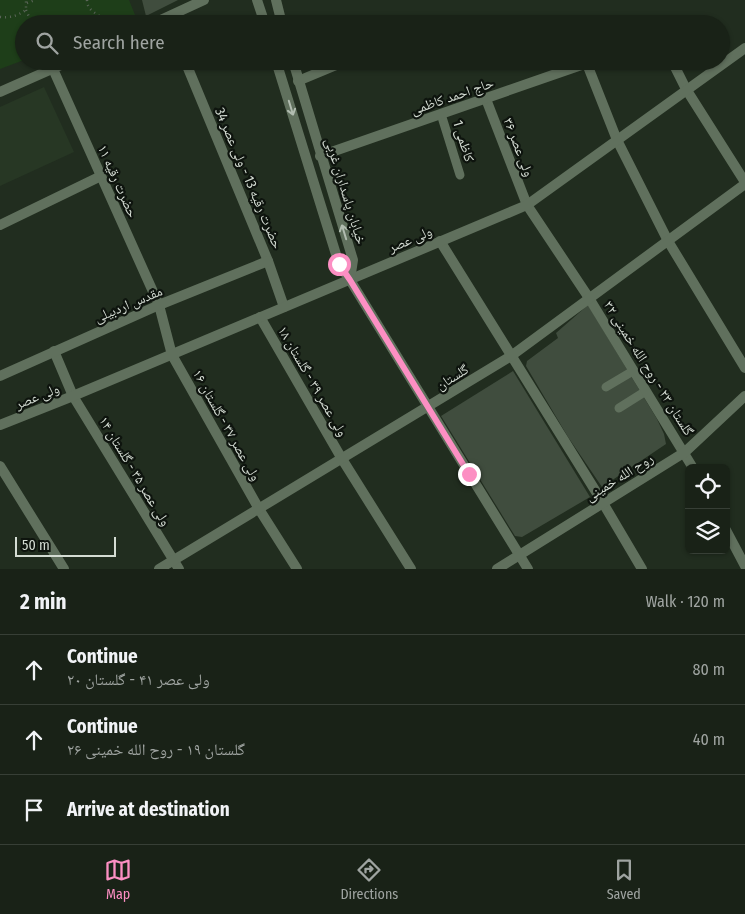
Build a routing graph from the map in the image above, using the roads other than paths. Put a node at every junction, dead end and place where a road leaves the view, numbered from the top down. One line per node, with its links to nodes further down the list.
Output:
1 (204, 0): 4 (street)
2 (257, 0): 5 (street)
3 (276, 0): 6 (street)
4 (177, 15)
5 (261, 15)
6 (280, 15)
7 (745, 48): 8 (street, ولی عصر)
8 (730, 58)
9 (51, 70): 21 (street)
10 (53, 70): 27 (street, حضرت رقیه ۱۱)
11 (189, 70): 33 (street, حضرت رقیه 13 - ولی عصر 34)
12 (279, 70): 34 (street, خیابان پاسداران غربی, one-way to 34)
13 (295, 70): 19 (street, خیابان پاسداران غربی)
14 (324, 70): 19 (street)
15 (568, 70): 22 (street, حاج احمد کاظمی)
16 (593, 70): 24 (street)
17 (676, 70): 20 (street)
18 (713, 70): 20 (street, ولی عصر)
19 (298, 81): 25 (street, خیابان پاسداران غربی)
20 (686, 89): 24 (street, ولی عصر); 28 (street)
21 (0, 92)
22 (486, 99): 23 (street, حاج احمد کاظمی); 29 (street, ولی عصر ۳۶)
23 (441, 114): 25 (street, حاج احمد کاظمی); 26 (lane, کاظمی 1)
24 (617, 140): 29 (street, ولی عصر); 32 (street)
25 (320, 156): 34 (street, خیابان پاسداران غربی, one-way to 25)
26 (460, 175)
27 (101, 176): 30 (street); 36 (street, حضرت رقیه ۱۱)
28 (745, 183): 32 (street, گلستان)
29 (527, 206): 31 (street, ولی عصر); 35 (street, ولی عصر ۳۶)
30 (0, 225)
31 (440, 241): 34 (street, ولی عصر); 41 (street)
32 (668, 241): 35 (street, گلستان); 42 (street)
33 (268, 261): 36 (street, مقدس اردبیلی); 37 (street, حضرت رقیه 13 - ولی عصر 34)
34 (350, 280): 37 (street, ولی عصر); 49 (street)
35 (589, 298): 41 (street, گلستان); 43 (street, گلستان ۲۳ - روح الله خمینی ۳۲)
36 (159, 305): 39 (street, مقدس اردبیلی); 40 (street, حضرت رقیه ۱۱)
37 (284, 307): 38 (street, ولی عصر)
38 (260, 317): 40 (street, ولی عصر); 53 (street, ولی عصر ۳۹ - گلستان ۱۸)
39 (54, 351): 44 (street, مقدس اردبیلی); 47 (street, ولی عصر ۳۵ - گلستان ۱۴)
40 (172, 355): 47 (street, ولی عصر); 57 (street, ولی عصر ۳۷ - گلستان ۱۶)
41 (511, 356): 49 (street, گلستان); 56 (street)
42 (745, 368)
43 (633, 371): 45 (lane); 46 (street, گلستان ۲۳ - روح الله خمینی ۳۲)
44 (0, 376)
45 (606, 387)
46 (646, 391): 50 (lane); 52 (street, گلستان ۲۳ - روح الله خمینی ۳۲)
47 (74, 396): 51 (street, ولی عصر); 60 (street, ولی عصر ۳۵ - گلستان ۱۴)
48 (745, 396): 52 (street, روح الله خمینی)
49 (428, 408): 53 (street, گلستان); 59 (street)
50 (619, 408)
51 (0, 425)
52 (685, 452): 54 (street, گلستان ۲۳ - روح الله خمینی ۳۲); 56 (street, روح الله خمینی)
53 (342, 459): 57 (street, گلستان); 66 (street, ولی عصر ۳۹ - گلستان ۱۸)
54 (692, 464)
55 (0, 466): 62 (street)
56 (603, 503): 59 (street, روح الله خمینی); 69 (street)
57 (259, 509): 60 (street, گلستان); 65 (street, ولی عصر ۳۷ - گلستان ۱۶)
58 (730, 538): 61 (street)
59 (519, 555): 67 (street, روح الله خمینی); 68 (street)
60 (173, 560): 63 (street, گلستان); 64 (street, ولی عصر ۳۵ - گلستان ۱۴)
61 (745, 566)
62 (64, 569)
63 (159, 569)
64 (179, 569)
65 (297, 569)
66 (411, 569)
67 (497, 569)
68 (528, 569)
69 (642, 569)

